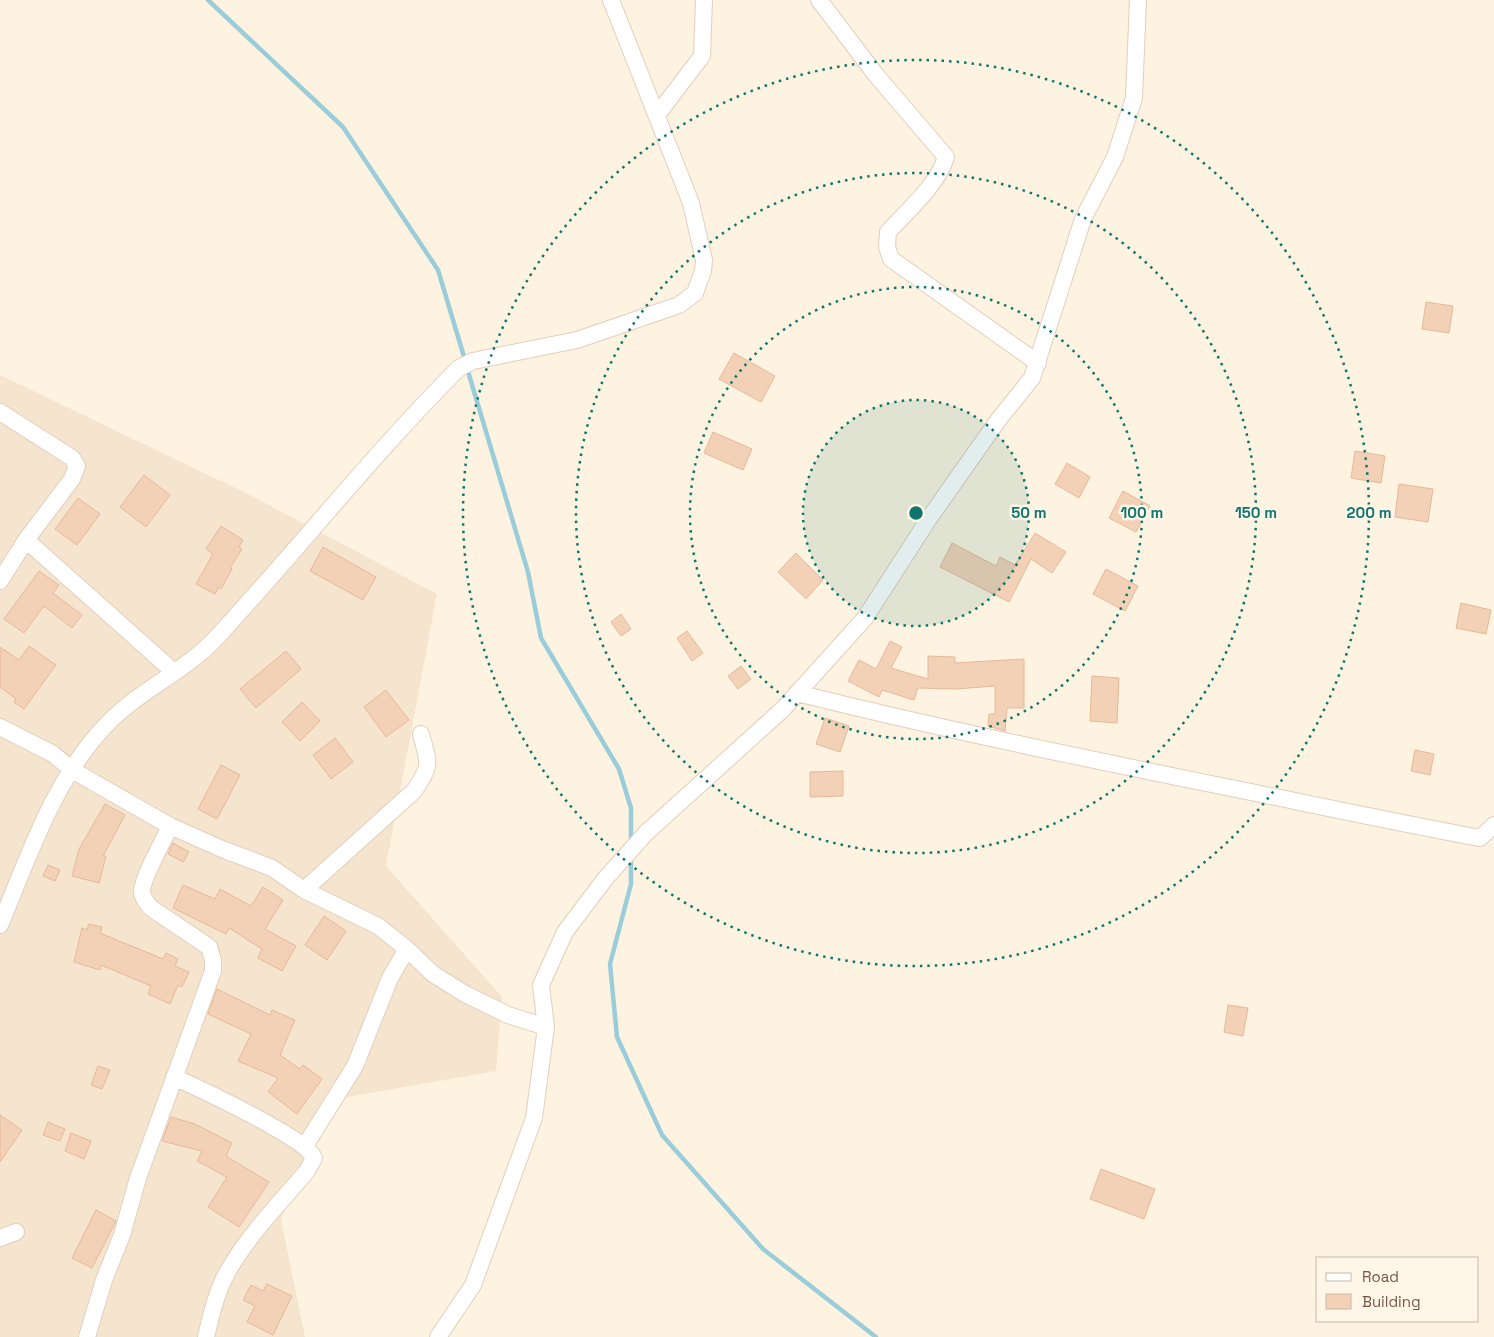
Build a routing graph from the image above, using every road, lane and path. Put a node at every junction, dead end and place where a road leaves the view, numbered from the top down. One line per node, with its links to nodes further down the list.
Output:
1 (611, 0): 5 (street)
2 (704, 0): 5 (street)
3 (818, 0): 6 (street)
4 (1138, 0): 6 (street)
5 (657, 115): 10 (street)
6 (1038, 363): 11 (street)
7 (0, 412): 8 (street)
8 (26, 540): 9 (street); 10 (street)
9 (0, 581)
10 (174, 672): 14 (street)
11 (797, 694): 16 (street); 20 (street)
12 (0, 727): 14 (street)
13 (421, 734): 17 (street)
14 (72, 770): 15 (street); 18 (street)
15 (170, 826): 17 (street); 21 (street)
16 (1494, 826)
17 (304, 890): 19 (street)
18 (0, 925)
19 (407, 948): 20 (street); 22 (street)
20 (546, 1027): 27 (street)
21 (174, 1076): 22 (street); 25 (street)
22 (305, 1146): 26 (street)
23 (16, 1232): 24 (street)
24 (0, 1238)
25 (87, 1337)
26 (206, 1337)
27 (438, 1337)

